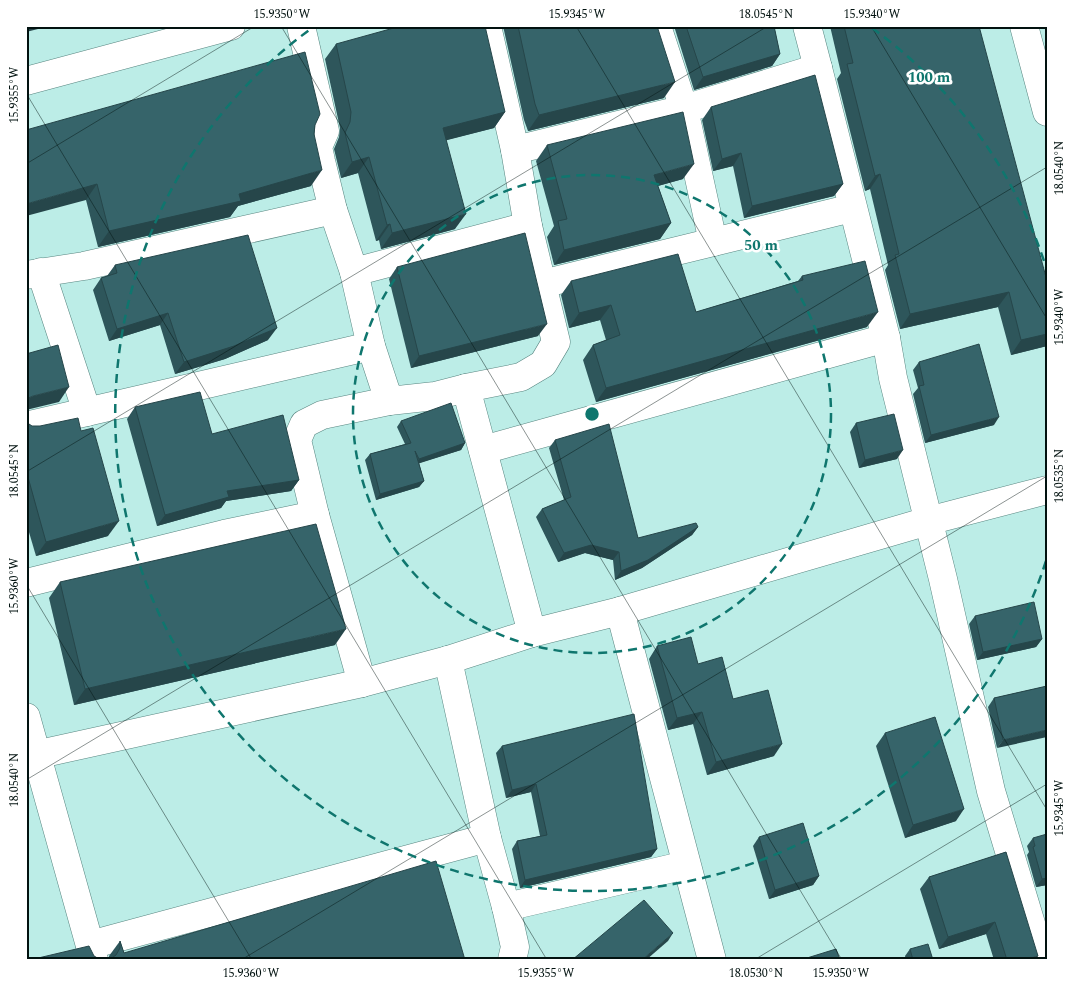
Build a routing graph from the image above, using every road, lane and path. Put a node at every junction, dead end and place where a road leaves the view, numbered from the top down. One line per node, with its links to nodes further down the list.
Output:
1 (231, 26): 8 (street)
2 (301, 26): 13 (street)
3 (487, 26): 11 (street)
4 (657, 26): 9 (street)
5 (807, 26): 7 (street)
6 (1024, 26): 10 (street)
7 (818, 68): 9 (street); 12 (street)
8 (26, 81)
9 (684, 109): 11 (street); 15 (street)
10 (1047, 112)
11 (515, 150): 14 (street)
12 (852, 208): 15 (street); 19 (street)
13 (333, 210): 16 (street); 17 (street)
14 (528, 226): 16 (street); 18 (street)
15 (713, 242): 18 (street)
16 (354, 272): 20 (street)
17 (34, 274): 23 (street)
18 (542, 284): 21 (street)
19 (886, 338): 25 (street); 28 (street)
20 (371, 346): 22 (street); 23 (street)
21 (466, 388): 22 (street); 25 (street)
22 (389, 401): 27 (street)
23 (87, 412): 24 (street)
24 (26, 426)
25 (484, 450): 31 (street)
26 (1047, 490): 28 (street)
27 (315, 514): 29 (street); 33 (street)
28 (928, 521): 30 (street); 42 (street)
29 (26, 584)
30 (620, 611): 31 (street); 37 (street)
31 (532, 633): 32 (street)
32 (448, 660): 33 (street); 36 (street)
33 (362, 682): 35 (street)
34 (26, 717): 35 (street)
35 (31, 756): 39 (street)
36 (487, 838): 38 (street); 39 (street)
37 (686, 865): 38 (street); 41 (street)
38 (506, 907): 40 (street)
39 (92, 953)
40 (512, 960)
41 (712, 960)
42 (1042, 960)

